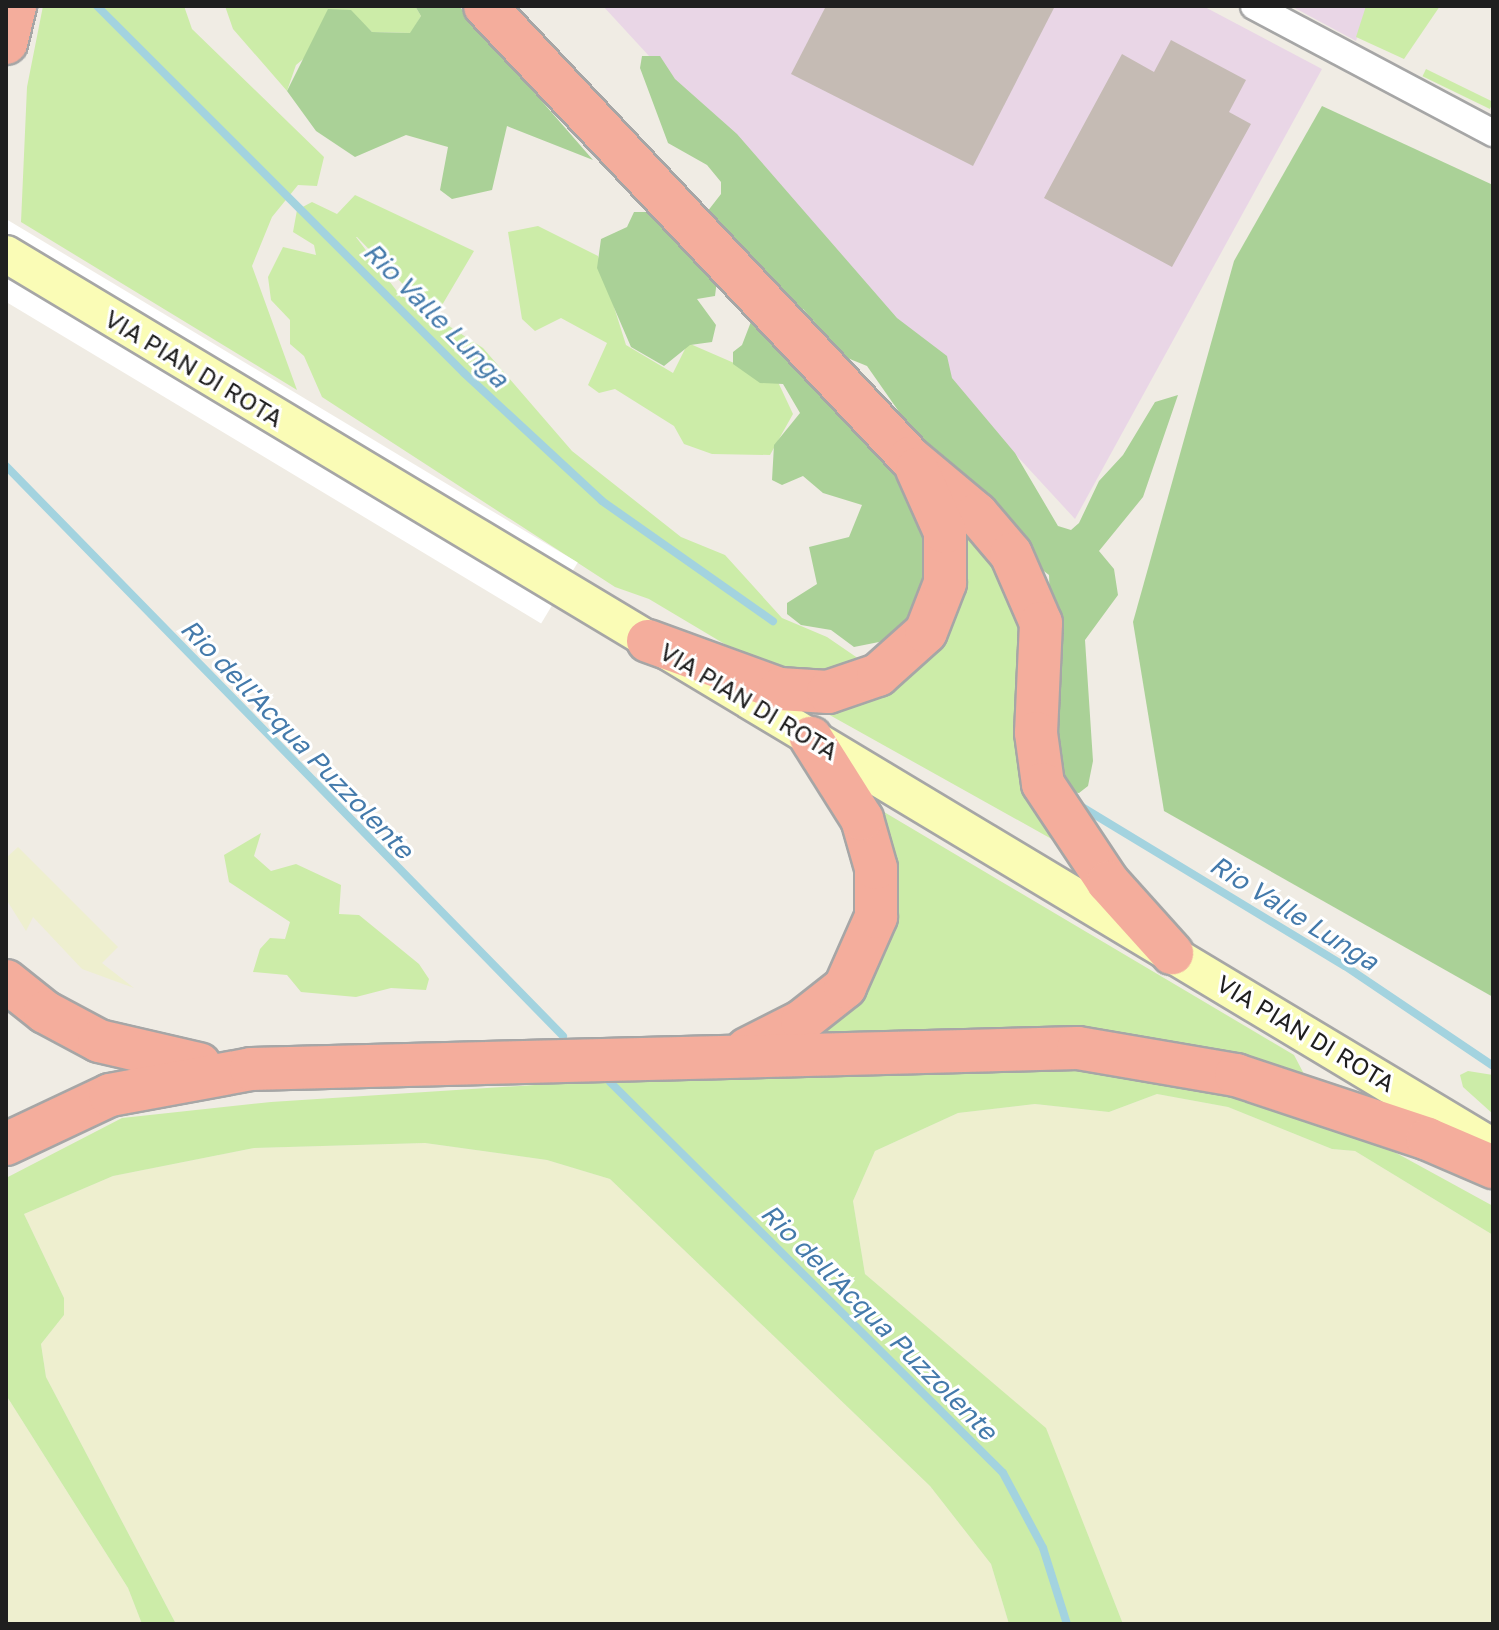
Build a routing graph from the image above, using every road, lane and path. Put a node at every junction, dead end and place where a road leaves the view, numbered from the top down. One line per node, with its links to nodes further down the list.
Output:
1 (15, 6): 4 (highway)
2 (485, 6): 7 (highway)
3 (1254, 6): 5 (street)
4 (6, 43)
5 (1493, 133)
6 (6, 254): 8 (main road, VIA PIAN DI ROTA)
7 (910, 458): 8 (highway); 10 (highway)
8 (648, 641): 9 (main road, VIA PIAN DI ROTA)
9 (811, 738): 10 (main road, VIA PIAN DI ROTA); 12 (highway)
10 (1172, 953): 15 (main road, VIA PIAN DI ROTA)
11 (6, 981): 13 (highway)
12 (735, 1055): 13 (highway); 16 (highway)
13 (251, 1069): 14 (highway)
14 (6, 1144)
15 (1493, 1147)
16 (1493, 1167)

